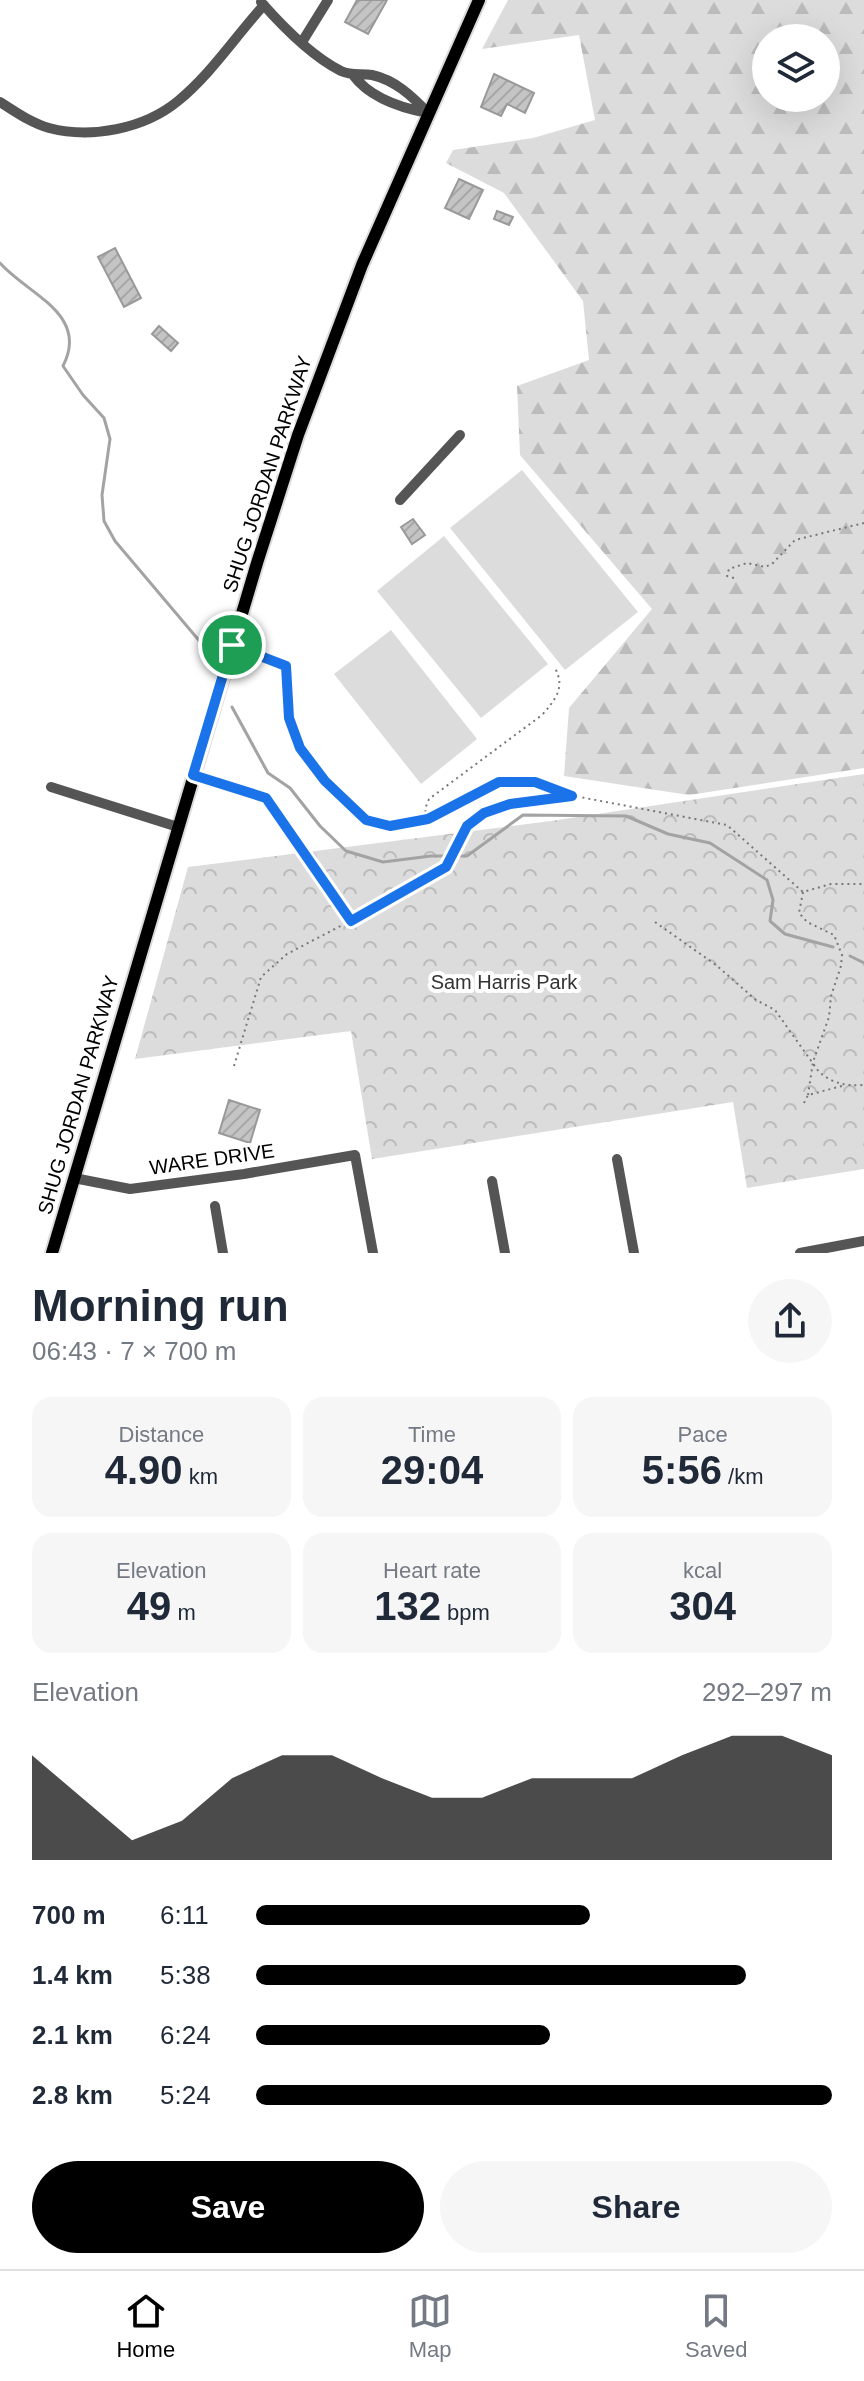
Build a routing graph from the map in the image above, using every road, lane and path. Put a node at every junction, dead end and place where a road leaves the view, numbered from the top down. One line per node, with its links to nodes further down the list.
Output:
1 (328, 0): 4 (street)
2 (479, 0): 7 (main road, SHUG JORDAN PARKWAY)
3 (262, 3): 4 (street); 6 (street)
4 (302, 42): 5 (street)
5 (353, 75): 7 (street); 7 (street)
6 (0, 102)
7 (428, 113): 12 (main road, SHUG JORDAN PARKWAY)
8 (460, 435): 9 (street)
9 (400, 500)
10 (864, 523): 11 (path)
11 (734, 578)
12 (232, 645): 14 (main road, SHUG JORDAN PARKWAY); 17 (path)
13 (554, 666): 17 (path)
14 (193, 775): 18 (main road, SHUG JORDAN PARKWAY); 21 (path)
15 (51, 787): 18 (street)
16 (572, 796): 17 (path); 20 (path); 21 (path)
17 (428, 819)
18 (178, 827): 30 (main road, SHUG JORDAN PARKWAY)
19 (864, 884): 20 (path)
20 (803, 892): 23 (path)
21 (351, 921): 24 (path)
22 (655, 922): 23 (path)
23 (813, 1062): 26 (path); 27 (path)
24 (234, 1066)
25 (864, 1085): 26 (path)
26 (844, 1086): 27 (path)
27 (808, 1095): 28 (path)
28 (804, 1103)
29 (617, 1159): 38 (street)
30 (74, 1178): 34 (main road, SHUG JORDAN PARKWAY); 36 (street, WARE DRIVE)
31 (492, 1181): 37 (street)
32 (215, 1206): 35 (street)
33 (864, 1241): 39 (street)
34 (52, 1253)
35 (223, 1253)
36 (373, 1253)
37 (505, 1253)
38 (634, 1253)
39 (800, 1253)

